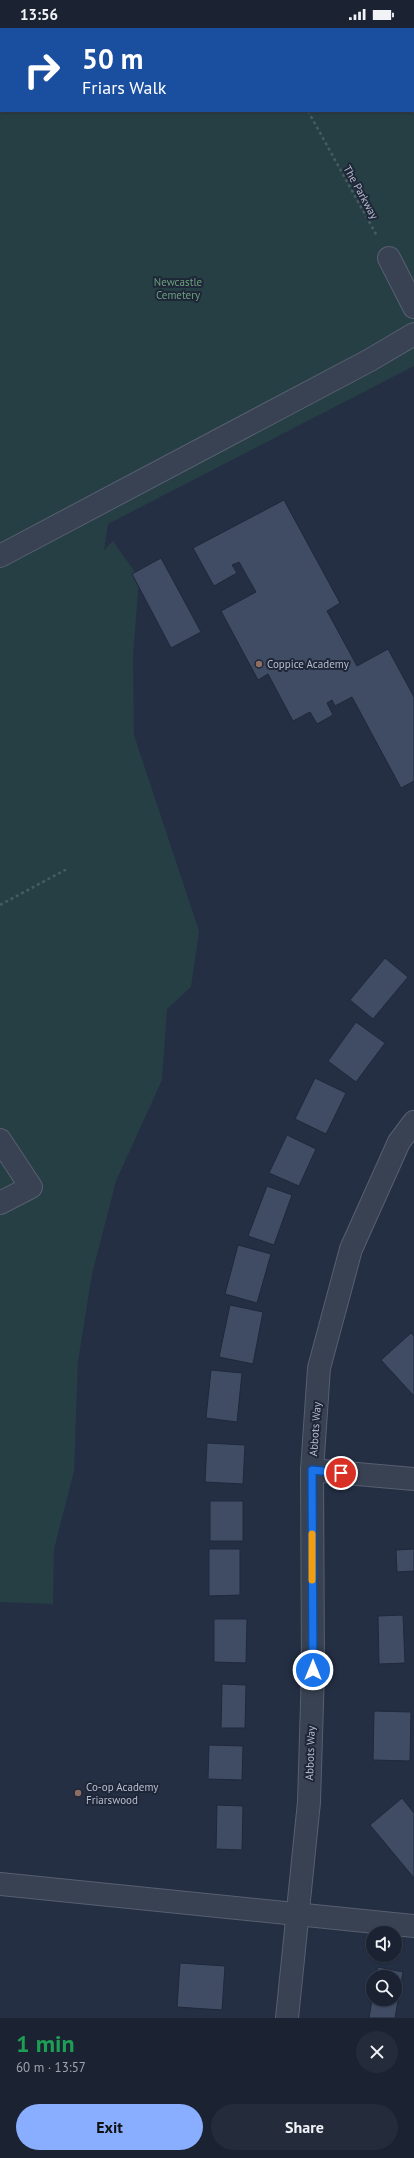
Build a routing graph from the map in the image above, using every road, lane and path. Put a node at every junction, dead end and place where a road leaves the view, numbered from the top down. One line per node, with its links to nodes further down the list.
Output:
1 (309, 112): 2 (path, The Parkway)
2 (389, 258): 3 (street)
3 (414, 308)
4 (414, 334): 5 (street)
5 (0, 556)
6 (67, 869): 7 (path)
7 (0, 905)
8 (414, 1122): 11 (street, Abbots Way)
9 (0, 1140): 10 (street)
10 (0, 1203)
11 (312, 1470): 12 (street); 14 (street, Abbots Way)
12 (414, 1479)
13 (0, 1884): 14 (street)
14 (299, 1913): 15 (street); 16 (street, Abbots Way)
15 (414, 1926)
16 (286, 2018)

